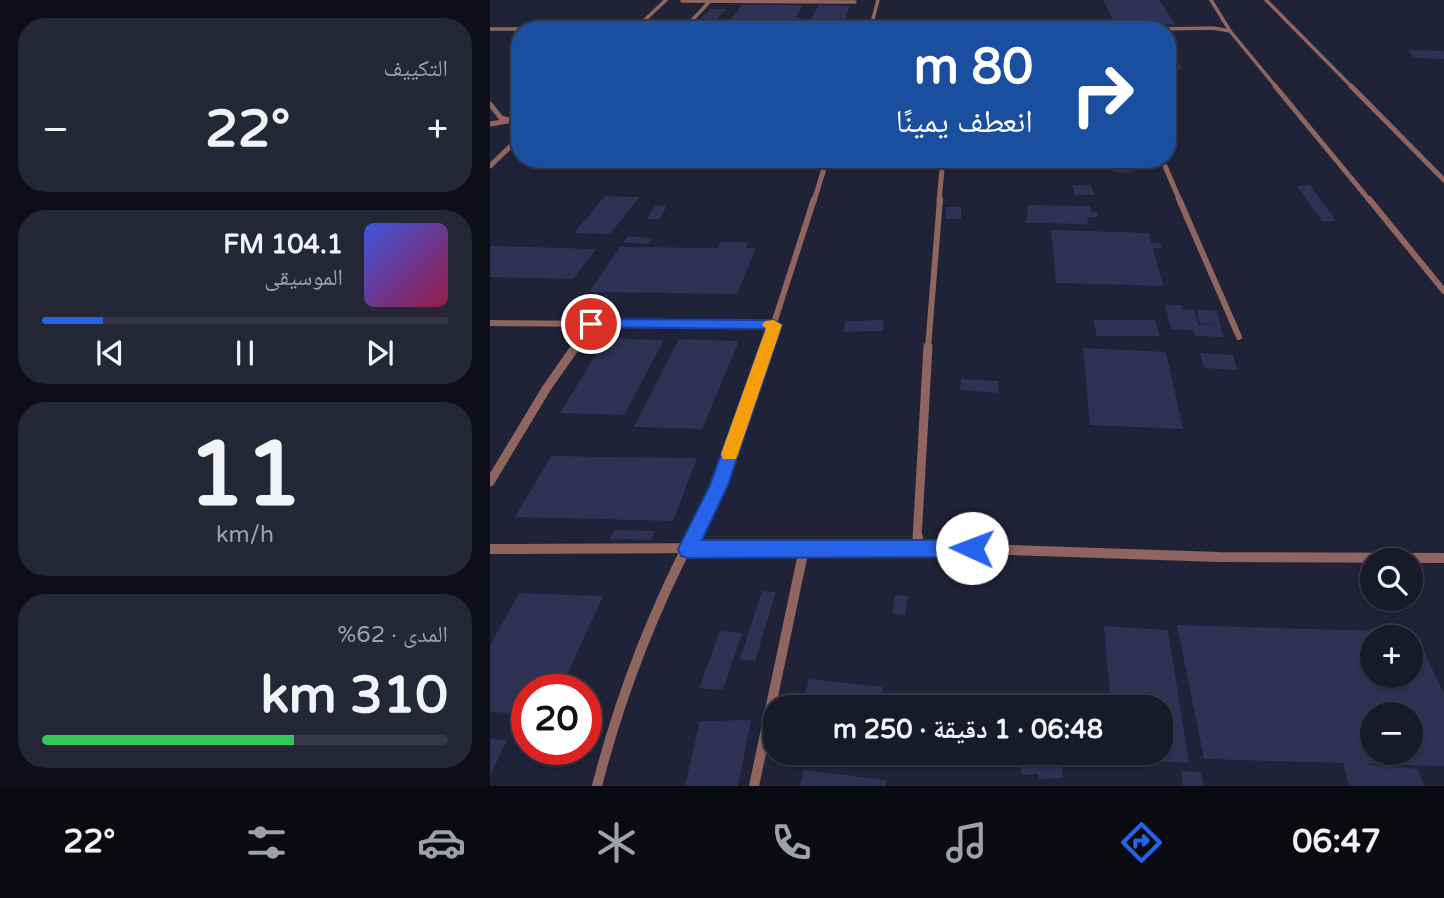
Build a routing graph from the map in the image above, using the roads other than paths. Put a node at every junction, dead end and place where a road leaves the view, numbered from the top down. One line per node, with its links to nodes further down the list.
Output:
1 (666, 0): 8 (lane)
2 (878, 0): 10 (lane)
3 (1211, 0): 14 (lane)
4 (1266, 0): 23 (lane)
5 (682, 1): 6 (lane)
6 (709, 2): 7 (lane); 9 (lane)
7 (855, 2)
8 (644, 21)
9 (691, 21)
10 (872, 21)
11 (490, 29): 12 (lane)
12 (511, 29)
13 (1176, 29): 14 (lane)
14 (1230, 31): 24 (lane)
15 (490, 104): 16 (lane)
16 (510, 121): 17 (lane)
17 (490, 124)
18 (511, 146): 19 (lane)
19 (490, 166)
20 (824, 168): 27 (lane)
21 (942, 168): 30 (lane)
22 (1166, 168): 28 (lane)
23 (1444, 180)
24 (1444, 291)
25 (490, 323): 26 (lane)
26 (591, 324): 27 (lane); 29 (lane)
27 (774, 325): 32 (lane)
28 (1240, 337)
29 (490, 482)
30 (917, 547): 33 (lane); 34 (lane)
31 (490, 548): 32 (lane)
32 (688, 549): 33 (lane); 35 (lane)
33 (804, 549): 36 (lane)
34 (1444, 558)
35 (597, 786)
36 (754, 786)

